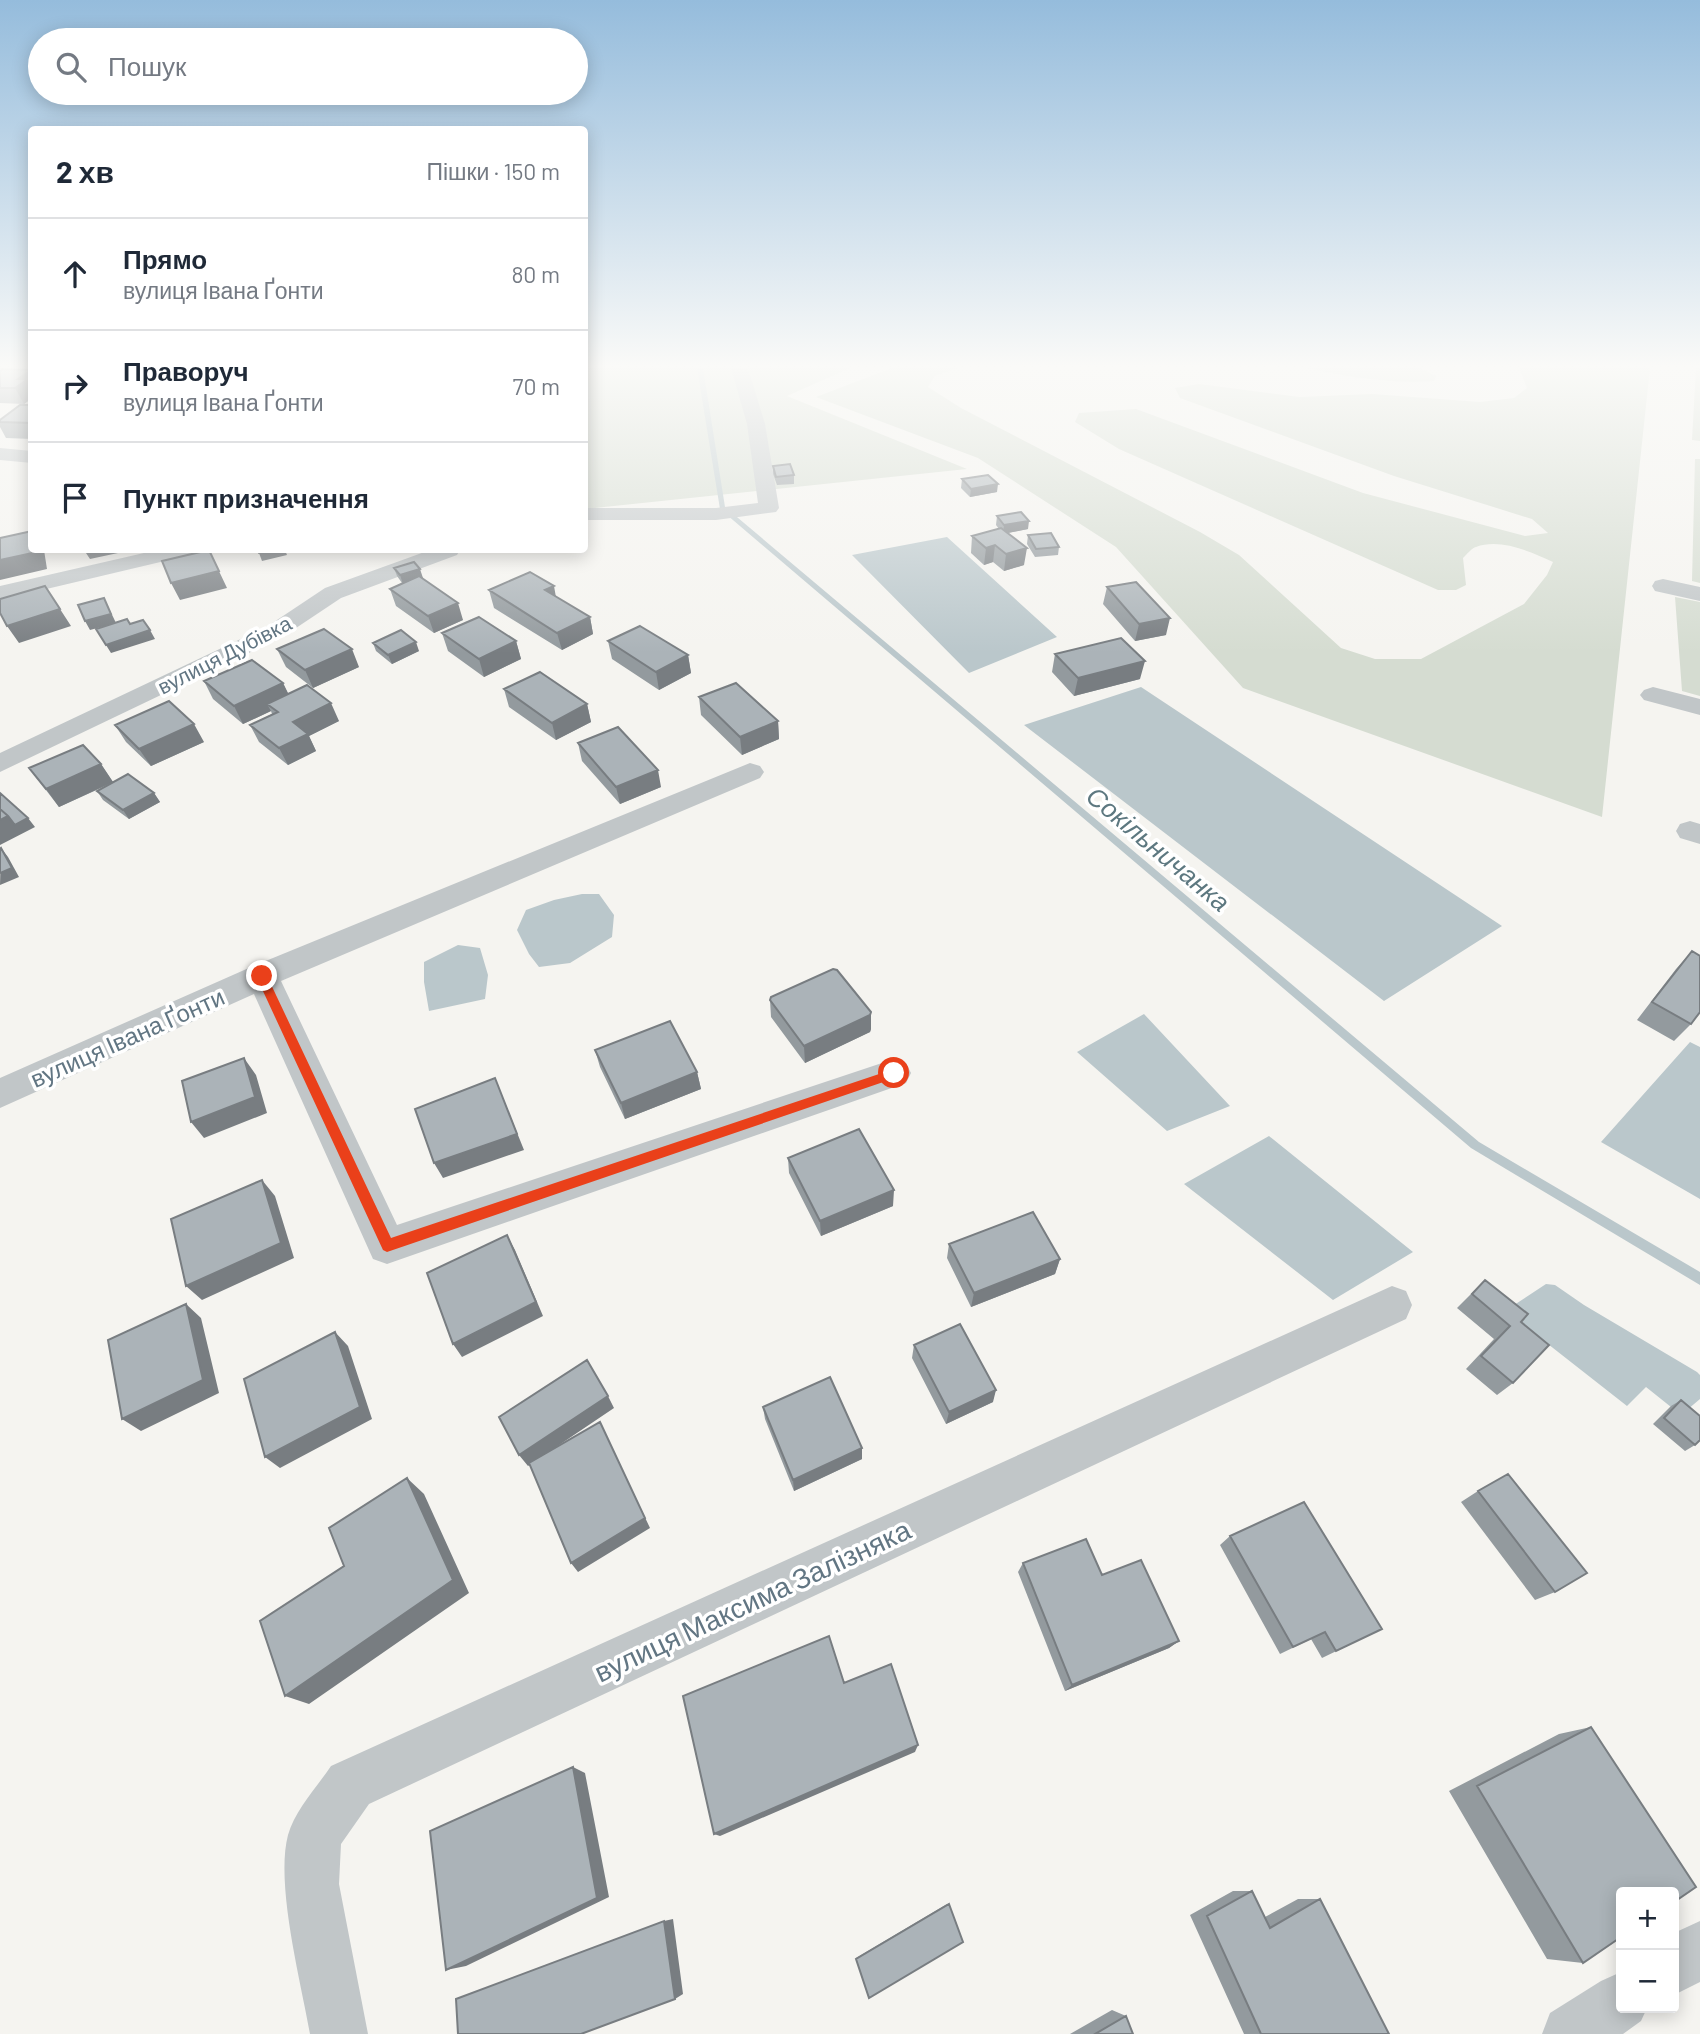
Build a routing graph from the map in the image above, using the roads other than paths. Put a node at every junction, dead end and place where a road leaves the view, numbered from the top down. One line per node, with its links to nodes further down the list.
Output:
1 (762, 463): 2 (street)
2 (588, 514)
3 (169, 553): 6 (street)
4 (441, 553): 10 (street, вулиця Дубівка)
5 (1663, 586): 7 (street)
6 (0, 593)
7 (1700, 594)
8 (1653, 695): 9 (street)
9 (1700, 707)
10 (0, 764)
11 (751, 772): 12 (street, вулиця Івана Ґонти)
12 (262, 976): 13 (street); 14 (street, вулиця Івана Ґонти)
13 (894, 1073)
14 (0, 1094)
15 (1392, 1305): 19 (street, вулиця Максима Залізняка)
16 (1700, 1949): 17 (street)
17 (1679, 1963)
18 (1616, 2004): 20 (street)
19 (339, 2034)
20 (1571, 2034)

